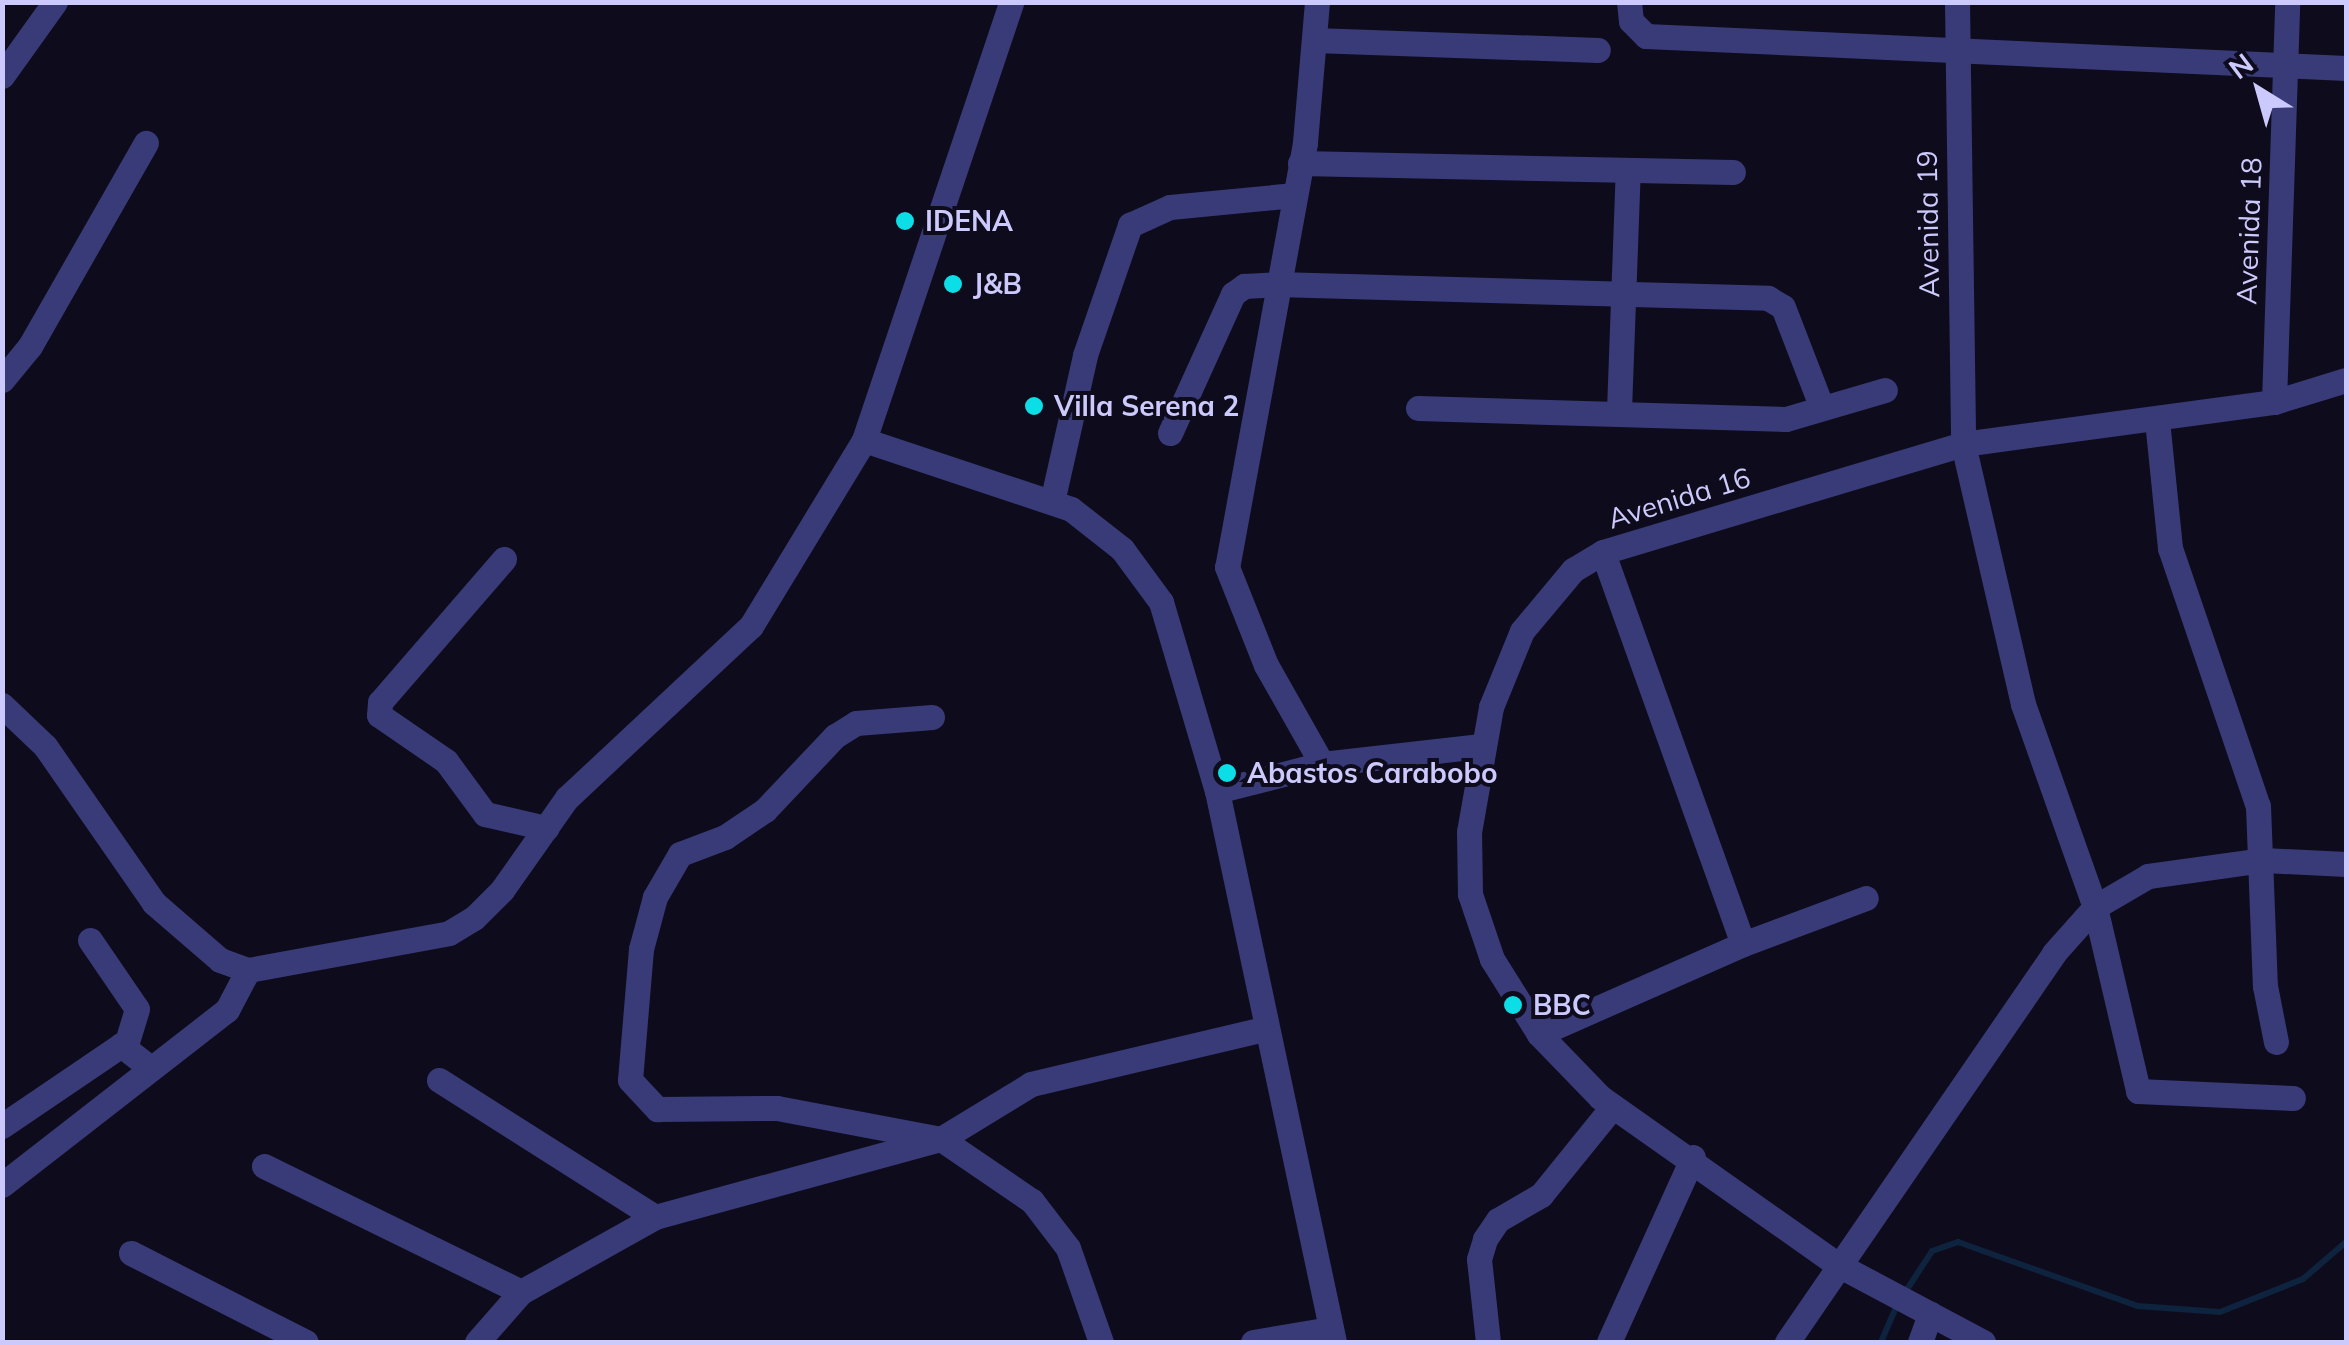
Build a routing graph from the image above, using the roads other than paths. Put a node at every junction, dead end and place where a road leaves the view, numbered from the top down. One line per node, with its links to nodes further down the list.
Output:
1 (55, 2): 12 (street)
2 (1010, 2): 29 (street)
3 (1317, 2): 7 (street)
4 (1628, 2): 8 (street)
5 (1957, 2): 8 (street, Avenida 19)
6 (2287, 2): 10 (street, Avenida 18)
7 (1314, 40): 9 (street); 14 (street)
8 (1954, 48): 10 (street); 30 (street, Avenida 19)
9 (1598, 50)
10 (2284, 67): 11 (street); 23 (street, Avenida 18)
11 (2346, 68)
12 (2, 76)
13 (146, 143): 20 (street)
14 (1300, 163): 15 (street); 17 (street)
15 (1628, 170): 16 (street); 19 (street)
16 (1734, 172)
17 (1294, 195): 18 (street); 31 (street)
18 (1277, 284): 19 (street); 28 (street); 37 (street)
19 (1626, 292): 25 (street); 26 (street)
20 (2, 380)
21 (2346, 380): 23 (street, Avenida 16)
22 (1885, 390): 25 (street)
23 (2274, 402): 27 (street, Avenida 16)
24 (1418, 408): 26 (street)
25 (1822, 408): 26 (street)
26 (1620, 410)
27 (2158, 420): 30 (street, Avenida 16); 40 (street)
28 (1170, 433)
29 (864, 440): 31 (street); 39 (street)
30 (1963, 444): 32 (street, Avenida 16); 43 (street, Avenida 19)
31 (1052, 502): 38 (street)
32 (1603, 552): 36 (street, Avenida 16); 45 (street)
33 (504, 559): 39 (street)
34 (2, 705): 46 (street)
35 (932, 716): 56 (street)
36 (1480, 746): 37 (street); 48 (street, Avenida 16)
37 (1322, 764): 38 (street)
38 (1217, 792): 47 (street)
39 (546, 828): 46 (street)
40 (2264, 860): 41 (street); 43 (street); 49 (street)
41 (2346, 864)
42 (1866, 898): 45 (street)
43 (2095, 908): 53 (street, Avenida 19); 62 (street)
44 (90, 940): 50 (street)
45 (1743, 944): 48 (street)
46 (248, 970): 51 (street)
47 (1263, 1029): 56 (street); 65 (street)
48 (1539, 1034): 54 (street, Avenida 16)
49 (2276, 1042)
50 (126, 1044): 51 (street); 55 (street)
51 (148, 1067): 59 (street)
52 (439, 1080): 60 (street)
53 (2293, 1098)
54 (1613, 1106): 57 (street, Avenida 16); 70 (street)
55 (2, 1126)
56 (941, 1140): 60 (street); 68 (street)
57 (1693, 1157): 62 (street, Avenida 16); 71 (street)
58 (264, 1166): 63 (street)
59 (2, 1185)
60 (655, 1217): 63 (street)
61 (132, 1253): 66 (street)
62 (1838, 1265): 64 (street, Avenida 16); 72 (street)
63 (521, 1292): 67 (street)
64 (1920, 1309): 73 (street); 74 (street)
65 (1332, 1336): 69 (street)
66 (306, 1342)
67 (477, 1342)
68 (1102, 1342)
69 (1253, 1342)
70 (1488, 1342)
71 (1608, 1342)
72 (1787, 1342)
73 (1920, 1342)
74 (1983, 1342)

